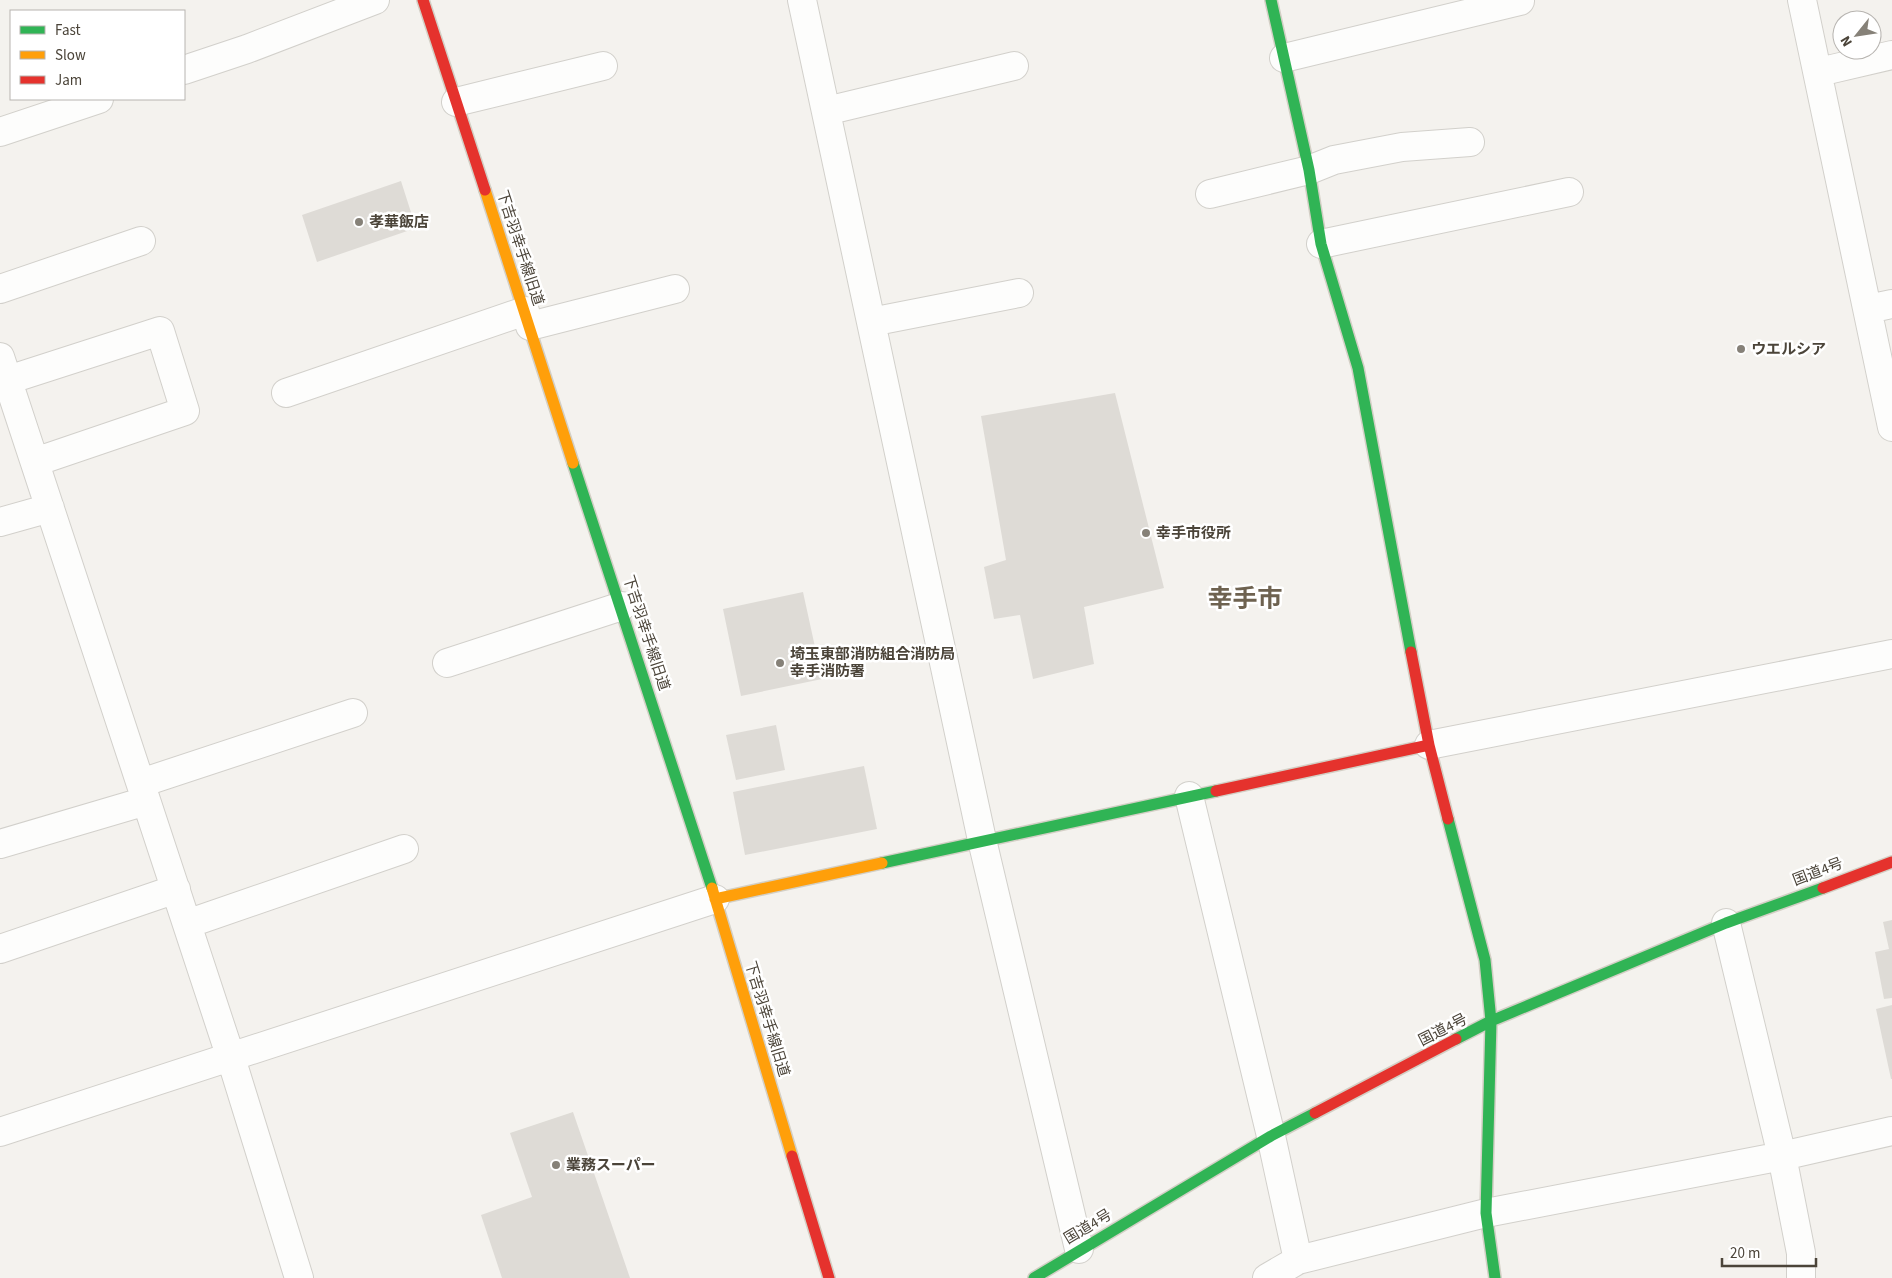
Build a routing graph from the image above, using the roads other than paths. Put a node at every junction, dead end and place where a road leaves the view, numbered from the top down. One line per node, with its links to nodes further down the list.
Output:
1 (375, 0): 11 (street)
2 (423, 0): 14 (main road, 下吉羽幸手線旧道)
3 (802, 0): 15 (street)
4 (1271, 0): 8 (main road)
5 (1802, 0): 12 (street)
6 (1520, 1): 8 (street)
7 (1892, 55): 12 (street)
8 (1284, 58): 18 (main road)
9 (603, 66): 14 (street)
10 (1014, 66): 15 (street)
11 (185, 70)
12 (1819, 72): 26 (street)
13 (96, 100): 16 (street)
14 (456, 102): 27 (main road, 下吉羽幸手線旧道)
15 (826, 111): 28 (street)
16 (0, 132)
17 (1470, 142): 18 (street)
18 (1309, 170): 20 (street); 22 (main road)
19 (1569, 192): 22 (street)
20 (1210, 194)
21 (141, 241): 23 (street)
22 (1321, 244): 39 (main road)
23 (0, 288)
24 (675, 289): 27 (street)
25 (1019, 293): 28 (street)
26 (1880, 307): 31 (street)
27 (527, 318): 30 (street); 35 (main road, 下吉羽幸手線旧道)
28 (871, 322): 42 (street)
29 (4, 369): 32 (street); 32 (street)
30 (286, 393)
31 (1892, 427)
32 (34, 462): 33 (street)
33 (50, 508): 34 (street); 40 (street)
34 (0, 522)
35 (622, 606): 37 (street); 47 (main road, 下吉羽幸手線旧道)
36 (1892, 654): 39 (street)
37 (447, 663)
38 (353, 713): 40 (street)
39 (1429, 744): 41 (main road); 51 (main road)
40 (143, 792): 43 (street); 46 (street)
41 (1189, 796): 42 (main road); 55 (street)
42 (982, 840): 47 (main road); 58 (street)
43 (0, 844)
44 (404, 849): 49 (street)
45 (1892, 862): 48 (main road, 国道4号)
46 (176, 889): 49 (street); 50 (street)
47 (715, 899): 52 (street); 61 (main road, 下吉羽幸手線旧道)
48 (1726, 923): 51 (main road, 国道4号); 56 (street)
49 (186, 924): 52 (street)
50 (0, 949)
51 (1491, 1022): 55 (main road, 国道4号); 57 (main road)
52 (231, 1058): 54 (street); 60 (street)
53 (1892, 1131): 56 (street)
54 (0, 1132)
55 (1271, 1136): 58 (main road, 国道4号); 59 (street)
56 (1782, 1156): 57 (street); 65 (street)
57 (1486, 1213): 59 (street); 64 (main road)
58 (1079, 1249): 62 (main road, 国道4号)
59 (1298, 1260): 63 (street)
60 (299, 1278)
61 (830, 1278)
62 (1034, 1278)
63 (1267, 1278)
64 (1495, 1278)
65 (1801, 1278)

